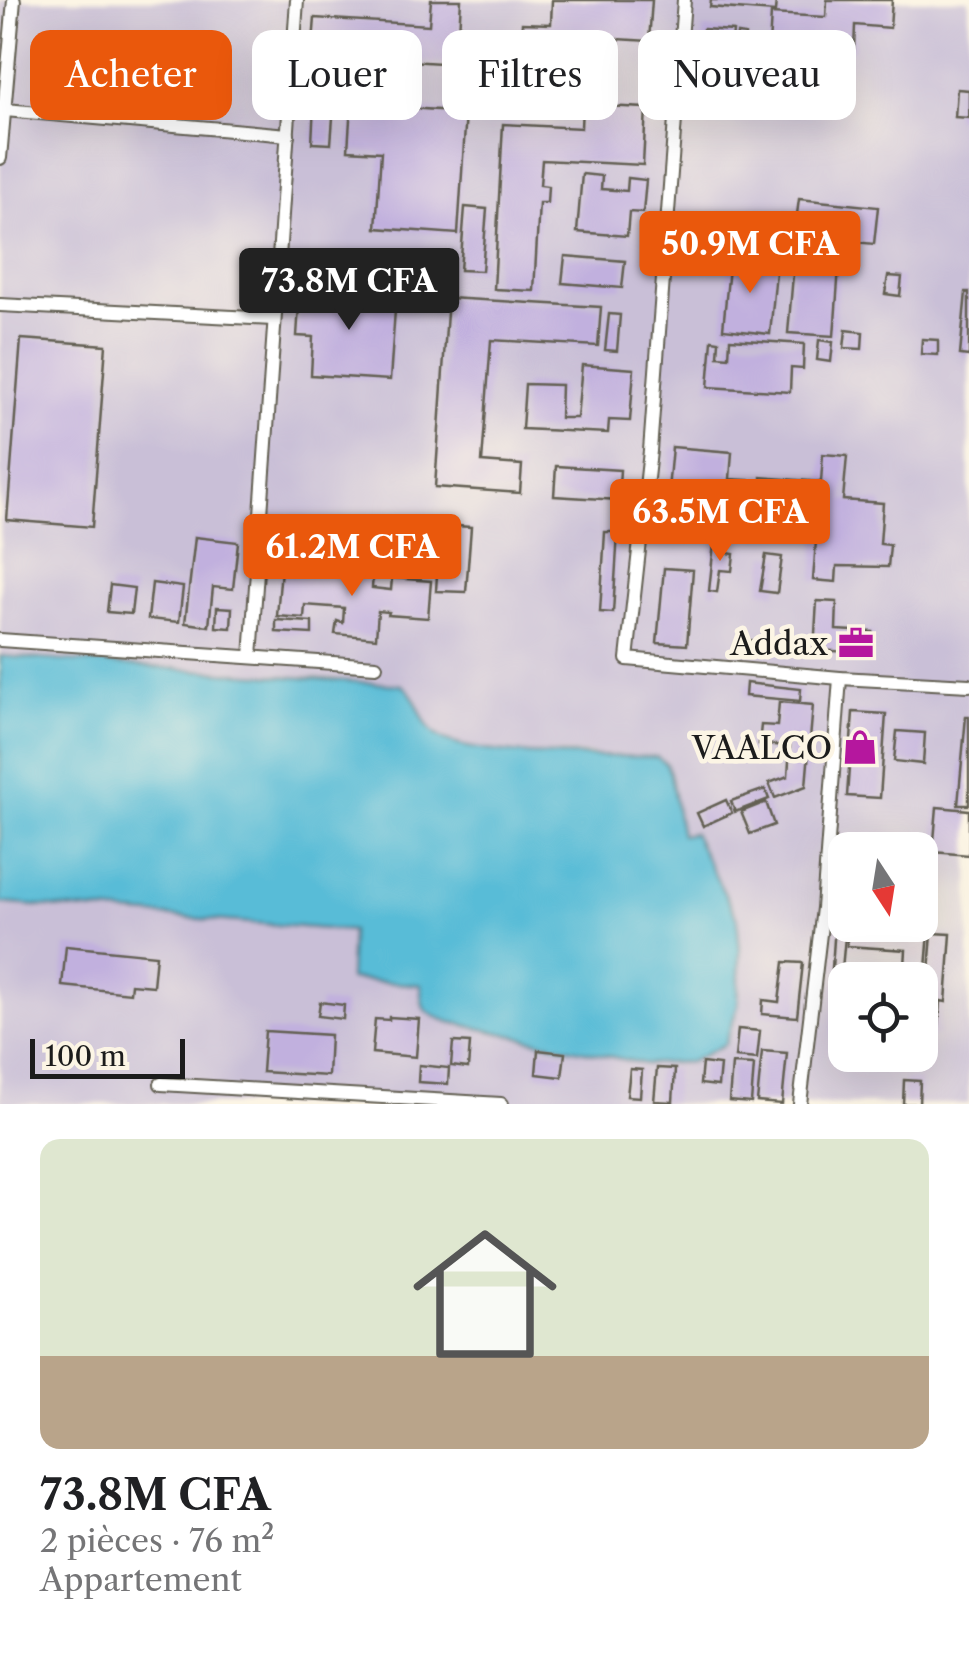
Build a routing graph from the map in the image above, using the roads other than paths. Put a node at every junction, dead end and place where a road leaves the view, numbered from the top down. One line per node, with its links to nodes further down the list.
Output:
1 (14, 0): 4 (street)
2 (297, 0): 5 (street)
3 (684, 0): 12 (street)
4 (5, 110): 5 (street); 6 (street)
5 (288, 135): 8 (street)
6 (0, 158)
7 (0, 305): 8 (street)
8 (274, 319): 10 (street)
9 (0, 640): 10 (street)
10 (250, 657): 11 (street)
11 (376, 666)
12 (840, 678): 13 (street); 16 (street)
13 (969, 685)
14 (161, 1084): 15 (street)
15 (501, 1104)
16 (800, 1104)

